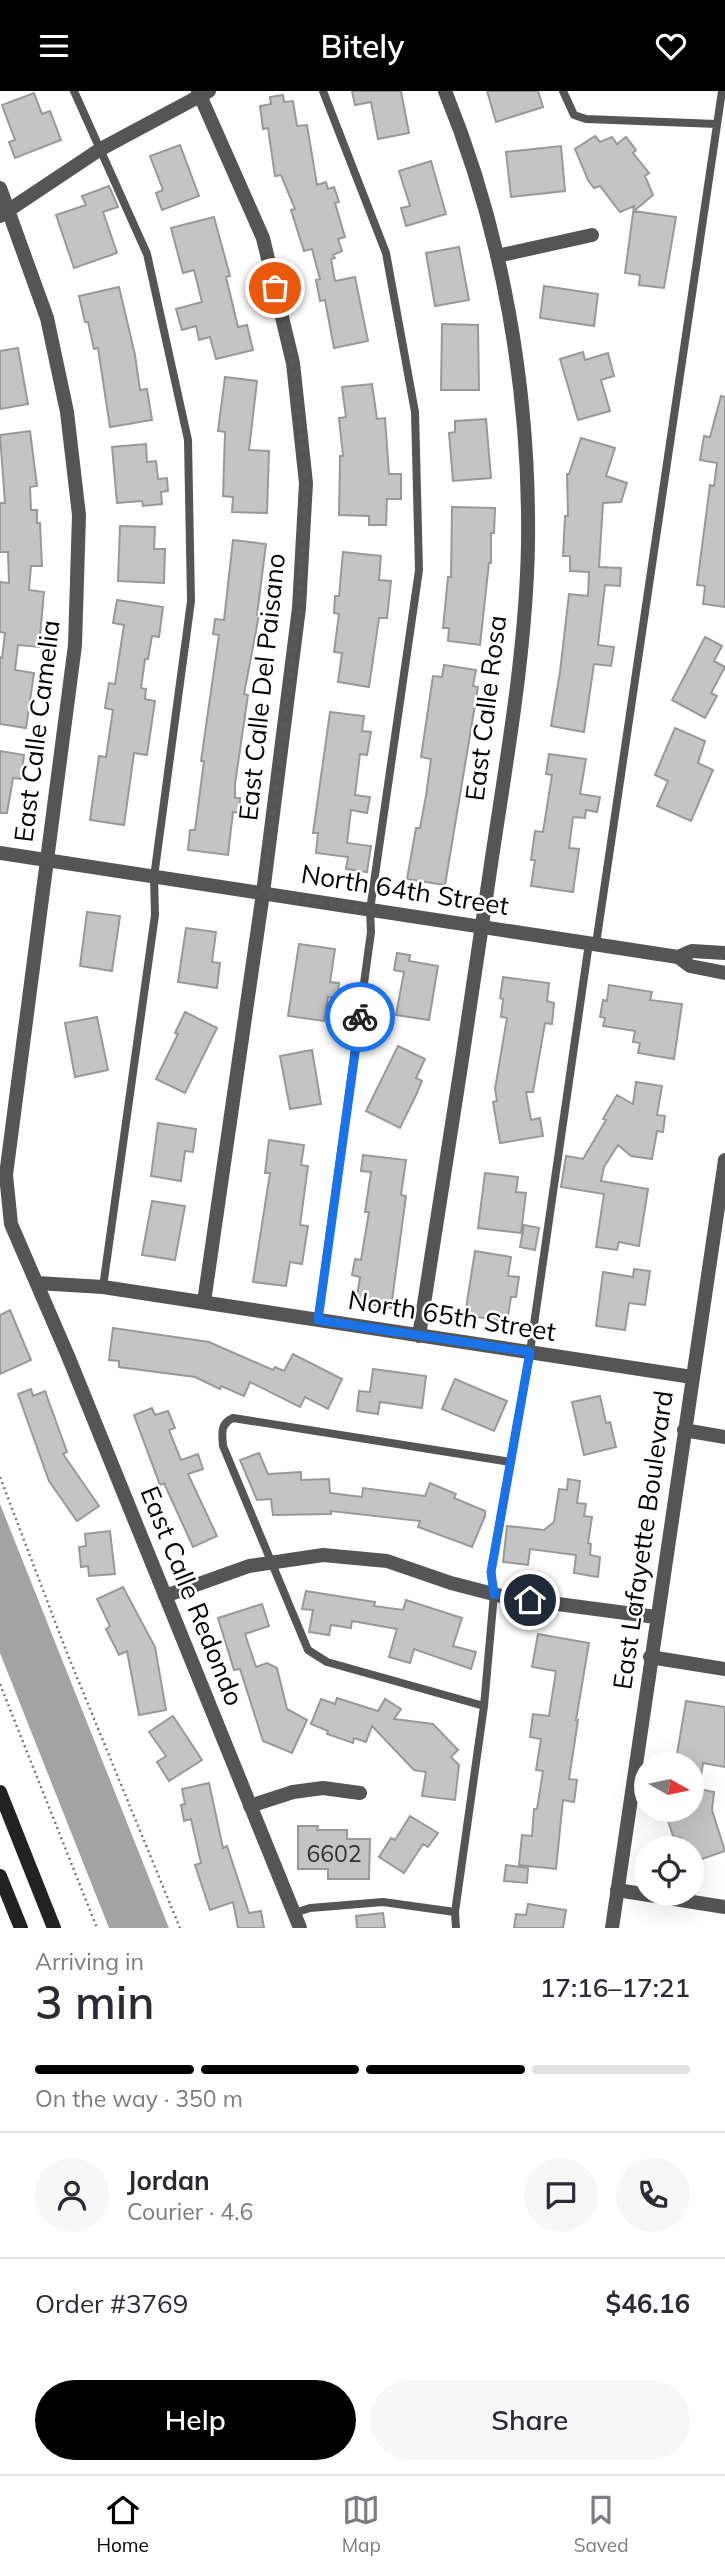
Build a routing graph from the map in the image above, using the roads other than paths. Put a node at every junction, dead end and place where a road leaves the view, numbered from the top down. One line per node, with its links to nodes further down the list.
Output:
1 (74, 91): 8 (lane)
2 (323, 91): 17 (lane)
3 (445, 91): 12 (street, East Calle Rosa)
4 (563, 91): 7 (lane)
5 (722, 91): 7 (lane)
6 (202, 92): 8 (street); 16 (street, East Calle Del Paisano)
7 (717, 124): 19 (lane)
8 (99, 150): 10 (street); 15 (lane)
9 (0, 188): 10 (street, East Calle Camelia)
10 (5, 213): 14 (street, East Calle Camelia)
11 (592, 235): 12 (street)
12 (497, 256): 18 (street, East Calle Rosa)
13 (0, 853): 14 (street, North 64th Street)
14 (47, 860): 15 (street, North 64th Street); 25 (street, East Calle Camelia)
15 (155, 877): 16 (street, North 64th Street); 26 (lane)
16 (263, 893): 17 (street, North 64th Street); 27 (street, East Calle Del Paisano)
17 (370, 910): 18 (street, North 64th Street); 28 (lane)
18 (482, 927): 19 (street, North 64th Street); 29 (street, East Calle Rosa)
19 (592, 944): 21 (street, North 64th Street); 30 (lane)
20 (725, 953): 21 (street, North 64th Street)
21 (678, 957): 22 (street, North 64th Street)
22 (725, 972)
23 (725, 1160): 24 (street, East Lafayette Boulevard)
24 (721, 1207): 31 (street, East Lafayette Boulevard)
25 (37, 1283): 26 (street, North 65th Street); 37 (street, East Calle Redondo)
26 (103, 1287): 27 (street, North 65th Street)
27 (204, 1302): 28 (street, North 65th Street)
28 (318, 1320): 29 (street, North 65th Street)
29 (419, 1336): 30 (street, North 65th Street)
30 (530, 1352): 31 (street, North 65th Street); 34 (lane)
31 (692, 1377): 32 (street, East Lafayette Boulevard)
32 (684, 1430): 33 (street); 38 (street, East Lafayette Boulevard)
33 (725, 1437)
34 (511, 1462): 35 (lane); 36 (lane)
35 (270, 1562): 36 (street); 37 (street); 41 (lane)
36 (494, 1594): 38 (street); 41 (lane)
37 (165, 1596): 44 (street, East Calle Redondo)
38 (656, 1617): 39 (street, East Lafayette Boulevard)
39 (650, 1657): 40 (street); 46 (street, East Lafayette Boulevard)
40 (725, 1669)
41 (484, 1706): 48 (lane)
42 (0, 1792): 51 (main road)
43 (360, 1793): 44 (street)
44 (250, 1806): 49 (street, East Calle Redondo)
45 (0, 1876): 50 (main road)
46 (617, 1890): 47 (street); 54 (street, East Lafayette Boulevard)
47 (725, 1907)
48 (455, 1912): 49 (lane); 53 (lane)
49 (294, 1913): 52 (street, East Calle Redondo)
50 (21, 1928)
51 (54, 1928)
52 (300, 1928)
53 (456, 1928)
54 (612, 1928)

